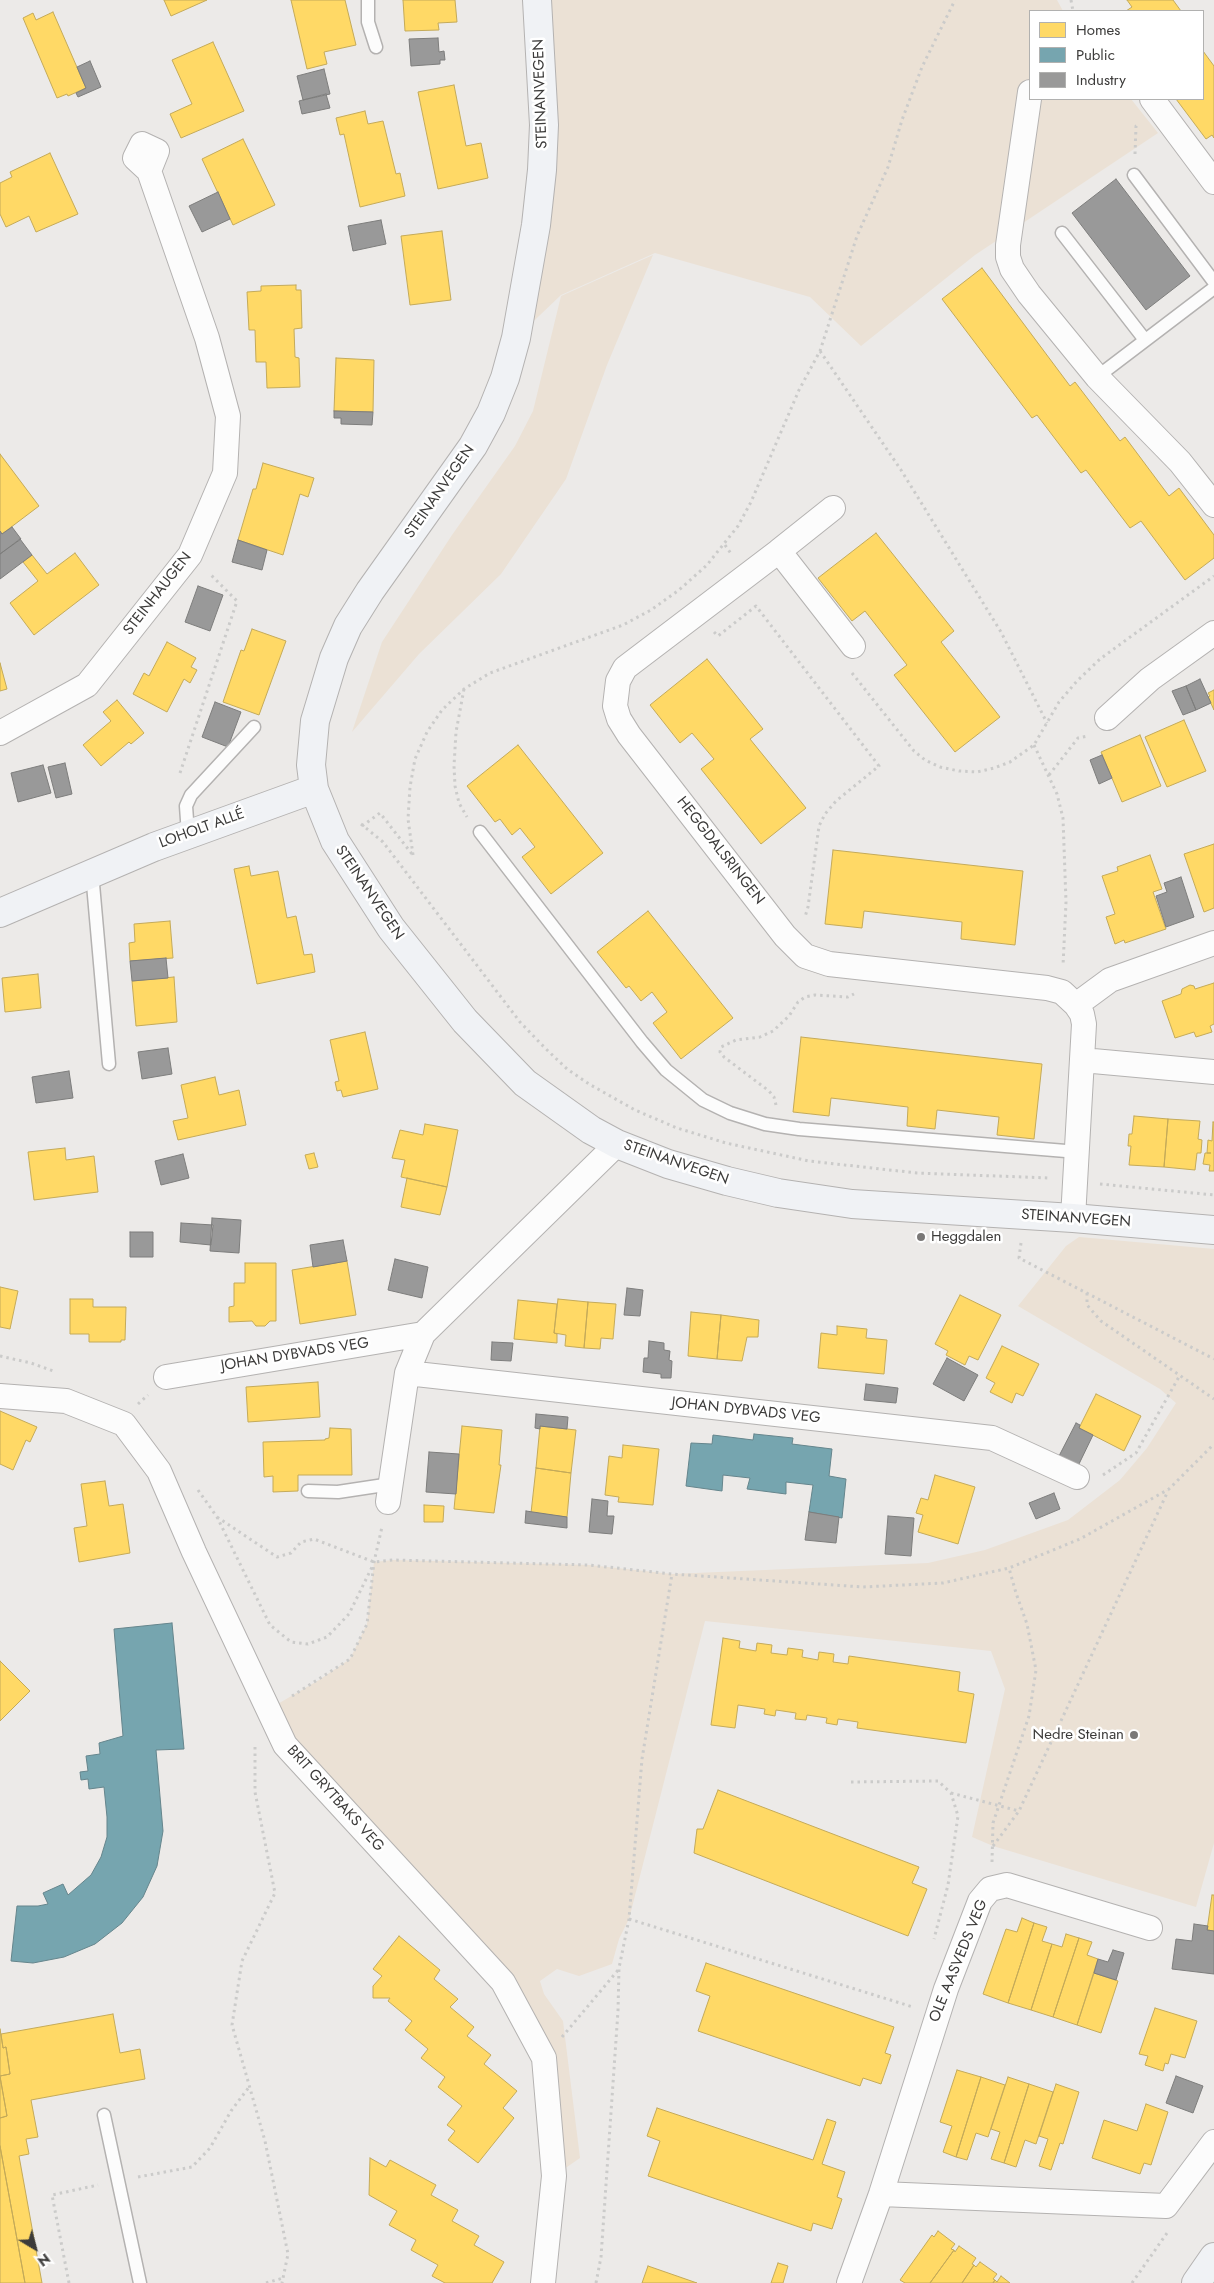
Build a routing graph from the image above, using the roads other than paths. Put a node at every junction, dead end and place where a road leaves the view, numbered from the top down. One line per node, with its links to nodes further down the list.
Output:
1 (368, 0): 3 (lane)
2 (537, 0): 22 (main road, STEINANVEGEN)
3 (376, 47)
4 (1029, 99): 13 (street)
5 (1153, 100): 8 (street)
6 (149, 171): 21 (street, STEINHAUGEN)
7 (1134, 174): 10 (lane)
8 (1214, 182)
9 (1062, 233): 12 (lane)
10 (1214, 282)
11 (1214, 288): 12 (lane)
12 (1145, 340): 13 (lane)
13 (1097, 377): 14 (street)
14 (1214, 505)
15 (833, 508): 16 (street, HEGGDALSRINGEN)
16 (779, 550): 18 (street); 28 (street, HEGGDALSRINGEN)
17 (1214, 633): 19 (street)
18 (853, 646)
19 (1108, 718)
20 (254, 727): 24 (lane)
21 (0, 733)
22 (314, 789): 24 (main road, LOHOLT ALLÉ); 32 (main road, STEINANVEGEN)
23 (480, 832): 33 (lane)
24 (188, 834): 25 (main road, LOHOLT ALLÉ)
25 (92, 873): 26 (main road, LOHOLT ALLÉ); 30 (lane)
26 (0, 913)
27 (1214, 943): 28 (street)
28 (1069, 999): 29 (street)
29 (1082, 1060): 31 (street); 33 (street)
30 (109, 1064)
31 (1214, 1072)
32 (617, 1144): 34 (main road, STEINANVEGEN); 36 (street)
33 (1078, 1152): 34 (street)
34 (1074, 1218): 35 (main road, STEINANVEGEN)
35 (1214, 1230)
36 (423, 1334): 37 (street); 38 (street, JOHAN DYBVADS VEG)
37 (407, 1373): 40 (street, JOHAN DYBVADS VEG); 42 (street)
38 (166, 1376)
39 (0, 1396): 49 (street, BRIT GRYTBAKS VEG)
40 (1077, 1477)
41 (308, 1491): 42 (lane)
42 (389, 1493)
43 (1150, 1928): 46 (street, OLE AASVEDS VEG)
44 (104, 2116): 48 (lane)
45 (1214, 2142): 46 (street)
46 (881, 2194): 50 (street, OLE AASVEDS VEG)
47 (1214, 2257): 51 (main road)
48 (140, 2283)
49 (543, 2283)
50 (849, 2283)
51 (1196, 2283)

